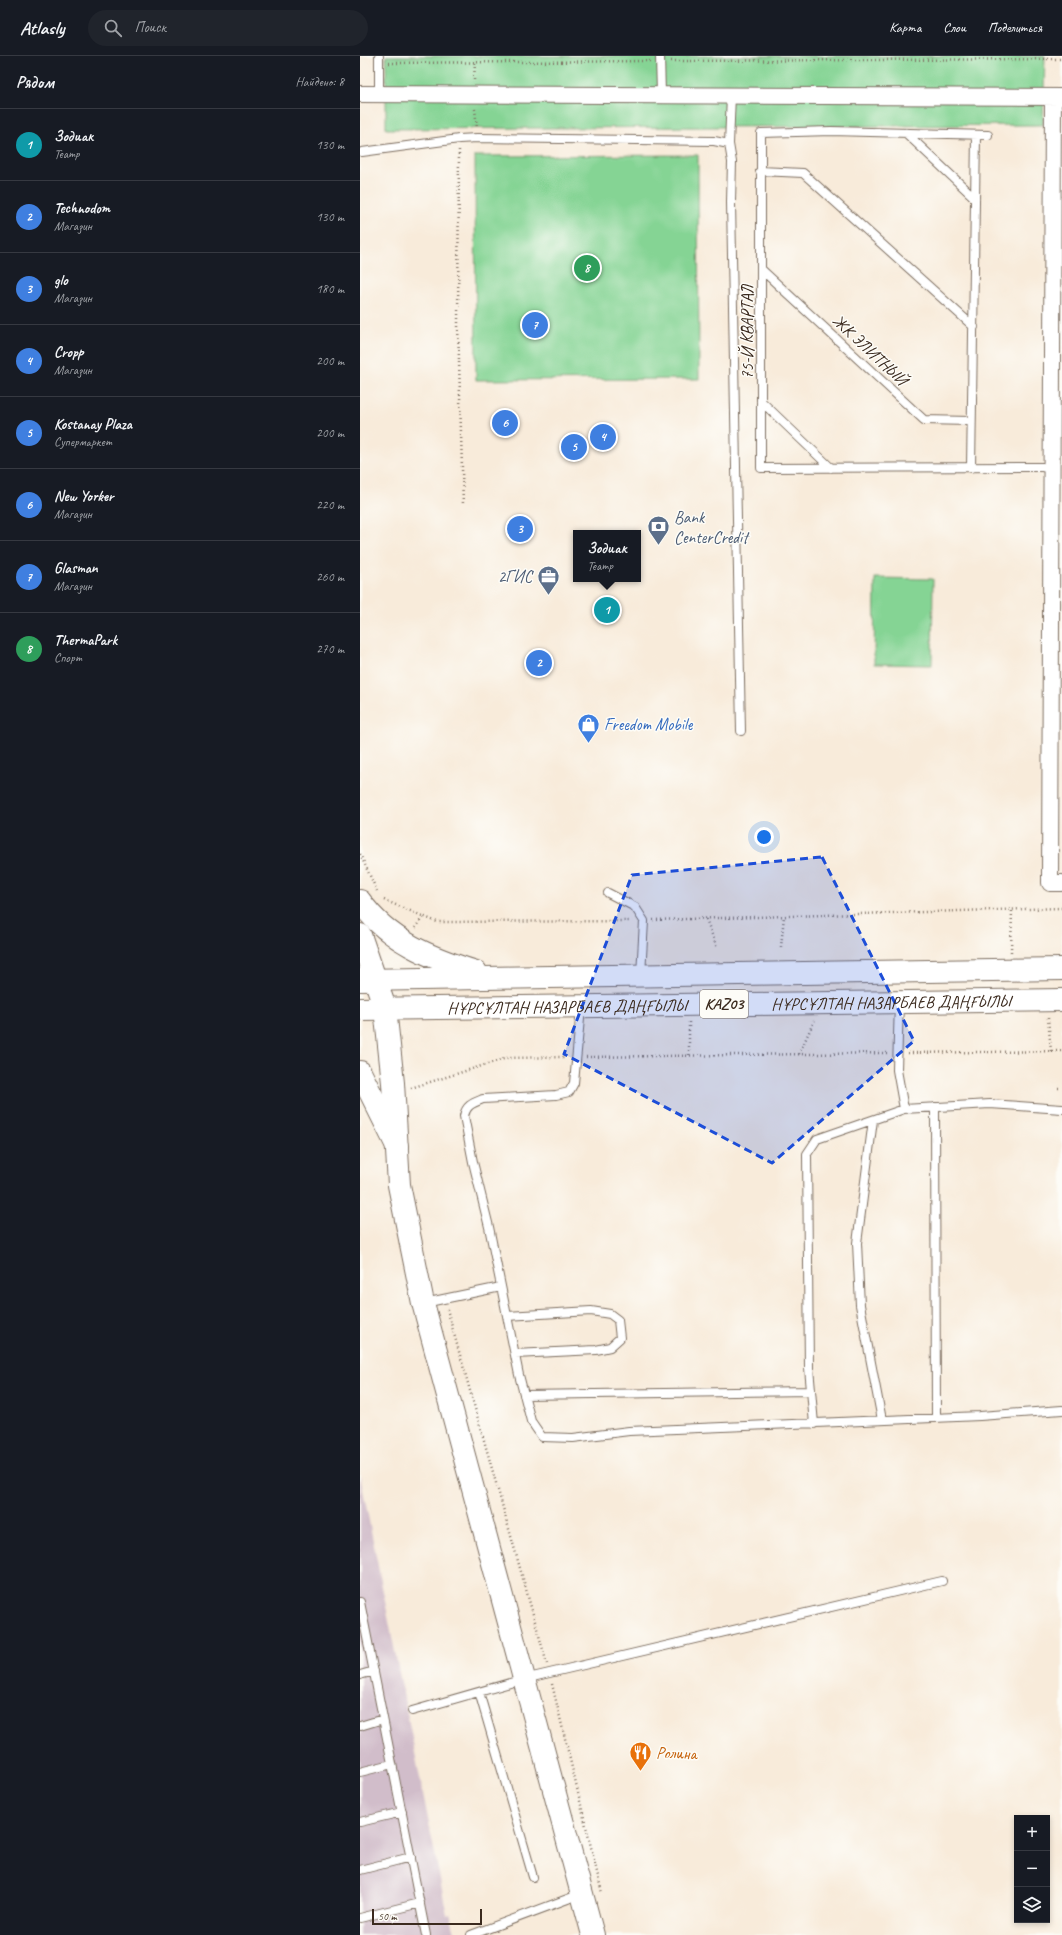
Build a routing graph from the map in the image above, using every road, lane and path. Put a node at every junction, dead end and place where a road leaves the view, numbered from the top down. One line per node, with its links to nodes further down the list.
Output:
1 (660, 58): 2 (path); 3 (path); 6 (lane)
2 (1062, 59)
3 (379, 60): 5 (lane)
4 (360, 94): 5 (street)
5 (379, 94): 6 (street)
6 (661, 94): 7 (street)
7 (731, 94): 8 (street); 14 (lane)
8 (1057, 97): 13 (street)
9 (906, 133): 10 (lane, 75-Й КВАРТАЛ); 16 (lane, 75-Й КВАРТАЛ); 17 (lane)
10 (976, 135): 11 (lane, 75-Й КВАРТАЛ); 17 (lane)
11 (988, 135)
12 (459, 139): 14 (lane); 15 (lane); 25 (path)
13 (1057, 141): 24 (street)
14 (729, 144): 27 (lane)
15 (362, 152)
16 (760, 171): 18 (lane, 75-Й КВАРТАЛ); 19 (lane)
17 (975, 198): 19 (lane)
18 (762, 270): 20 (lane, 75-Й КВАРТАЛ); 21 (lane, ЖК ЭЛИТНЫЙ)
19 (974, 327): 21 (lane)
20 (761, 401): 22 (lane); 22 (lane, 75-Й КВАРТАЛ)
21 (970, 421): 23 (lane)
22 (831, 468): 23 (lane, 75-Й КВАРТАЛ)
23 (970, 468): 24 (lane, 75-Й КВАРТАЛ)
24 (1057, 469): 26 (street)
25 (463, 505)
26 (1056, 706): 29 (street)
27 (741, 731)
28 (360, 854): 31 (path)
29 (1062, 883)
30 (608, 892): 37 (lane)
31 (369, 897): 44 (main road)
32 (381, 898): 37 (path)
33 (1062, 908): 34 (path)
34 (1012, 909): 35 (path); 41 (path)
35 (784, 916): 36 (path); 39 (path)
36 (706, 919): 37 (path); 40 (path)
37 (644, 921): 43 (lane)
38 (360, 935): 45 (main road)
39 (781, 947)
40 (717, 948)
41 (1018, 953)
42 (1062, 969): 43 (main road, НҰРСҰЛТАН НАЗАРБАЕВ ДАҢҒЫЛЫ / KАZ03)
43 (641, 976): 44 (main road, НҰРСҰЛТАН НАЗАРБАЕВ ДАҢҒЫЛЫ / KАZ03)
44 (496, 978): 45 (main road, KАZ03)
45 (368, 980): 51 (main road)
46 (899, 1001): 47 (main road, НҰРСҰЛТАН НАЗАРБАЕВ ДАҢҒЫЛЫ / KАZ03); 50 (main road, НҰРСҰЛТАН НАЗАРБАЕВ ДАҢҒЫЛЫ / KАZ03); 55 (lane)
47 (823, 1002): 48 (main road, НҰРСҰЛТАН НАЗАРБАЕВ ДАҢҒЫЛЫ / KАZ03); 56 (path)
48 (689, 1004): 49 (main road, НҰРСҰЛТАН НАЗАРБАЕВ ДАҢҒЫЛЫ / KАZ03); 57 (path)
49 (581, 1005): 51 (main road, НҰРСҰЛТАН НАЗАРБАЕВ ДАҢҒЫЛЫ / KАZ03); 58 (lane)
50 (1055, 1007): 53 (path)
51 (385, 1008): 52 (main road, НҰРСҰЛТАН НАЗАРБАЕВ ДАҢҒЫЛЫ / KАZ03); 67 (main road)
52 (360, 1009)
53 (1051, 1051): 54 (path); 55 (path)
54 (1062, 1051)
55 (897, 1053): 56 (path); 64 (lane)
56 (800, 1054): 57 (path)
57 (689, 1055): 58 (path)
58 (576, 1057): 60 (path); 68 (lane)
59 (360, 1072): 67 (main road)
60 (410, 1088)
61 (1058, 1088): 62 (path)
62 (1062, 1088)
63 (935, 1107): 64 (lane); 65 (lane); 75 (lane)
64 (904, 1109): 66 (lane)
65 (1062, 1109)
66 (873, 1120): 72 (lane); 76 (lane)
67 (397, 1146): 69 (main road)
68 (501, 1287): 69 (lane); 70 (lane)
69 (433, 1301): 82 (path); 84 (main road)
70 (507, 1316): 71 (lane); 71 (lane)
71 (515, 1354): 73 (lane)
72 (811, 1391): 73 (lane); 77 (lane)
73 (524, 1395): 77 (lane)
74 (1062, 1410): 75 (lane)
75 (936, 1418): 76 (lane)
76 (882, 1420): 77 (lane)
77 (814, 1424)
78 (942, 1581): 82 (lane)
79 (360, 1602): 80 (lane)
80 (362, 1624): 81 (lane)
81 (374, 1671): 83 (lane); 87 (lane)
82 (550, 1674): 84 (lane); 97 (path)
83 (360, 1675)
84 (524, 1679): 85 (lane); 96 (main road)
85 (479, 1692): 86 (lane); 95 (lane)
86 (412, 1711)
87 (383, 1719): 88 (lane); 89 (lane)
88 (360, 1726)
89 (392, 1764): 90 (lane); 91 (lane)
90 (360, 1772)
91 (402, 1812): 92 (lane); 93 (lane)
92 (360, 1822)
93 (410, 1857): 94 (lane); 98 (lane)
94 (360, 1870)
95 (533, 1878)
96 (582, 1894): 101 (lane); 102 (main road)
97 (604, 1899)
98 (420, 1903): 99 (lane); 100 (lane)
99 (360, 1918)
100 (426, 1935)
101 (471, 1935)
102 (593, 1935)

